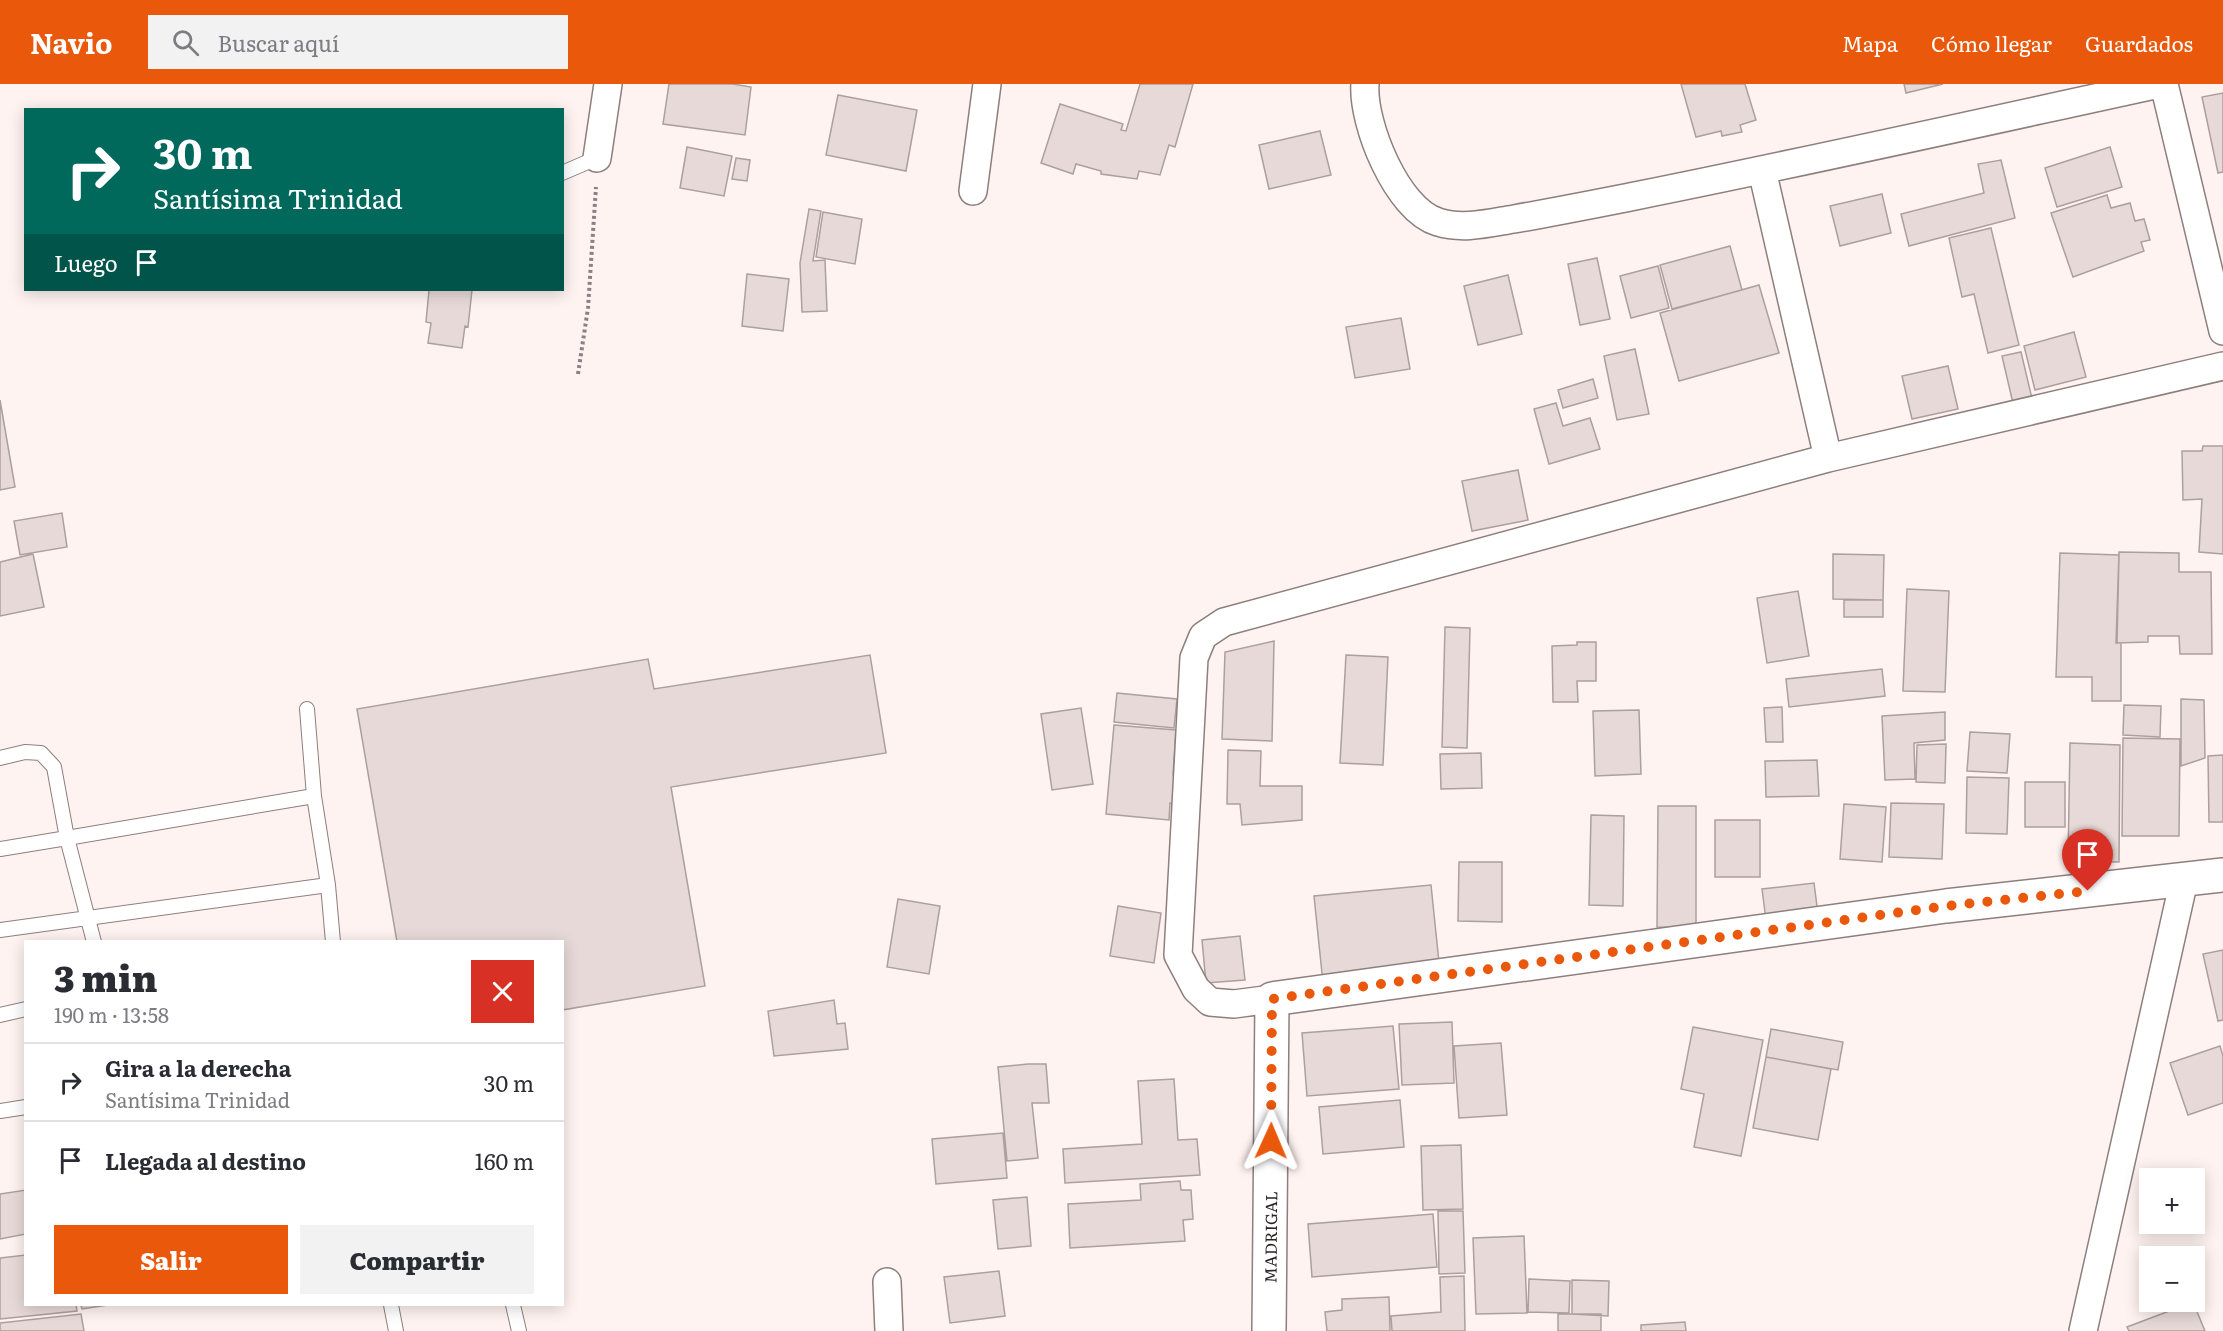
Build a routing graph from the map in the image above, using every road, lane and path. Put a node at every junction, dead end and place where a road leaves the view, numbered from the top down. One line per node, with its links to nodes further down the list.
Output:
1 (608, 84): 6 (street)
2 (987, 84): 9 (street)
3 (1365, 84): 7 (street)
4 (2159, 84): 7 (street)
5 (2164, 84): 10 (street)
6 (597, 158): 8 (lane); 12 (path)
7 (1762, 170): 13 (street)
8 (564, 171)
9 (973, 191)
10 (2223, 331)
11 (2223, 366): 13 (street)
12 (578, 374)
13 (1828, 458): 26 (street)
14 (307, 709): 16 (lane)
15 (0, 758): 17 (lane)
16 (314, 796): 17 (lane); 21 (lane)
17 (67, 838): 18 (lane); 22 (lane)
18 (0, 849)
19 (2223, 875): 20 (street)
20 (2184, 880): 26 (street); 38 (street)
21 (328, 885): 22 (lane); 25 (lane)
22 (88, 919): 23 (lane); 24 (lane)
23 (0, 930)
24 (93, 940)
25 (333, 940)
26 (1272, 999): 37 (street, MADRIGAL)
27 (24, 1010): 28 (lane)
28 (0, 1015)
29 (24, 1107): 30 (lane)
30 (0, 1111)
31 (887, 1282): 36 (street)
32 (391, 1306): 34 (lane)
33 (513, 1306): 35 (lane)
34 (396, 1331)
35 (519, 1331)
36 (888, 1331)
37 (1269, 1331)
38 (2083, 1331)

